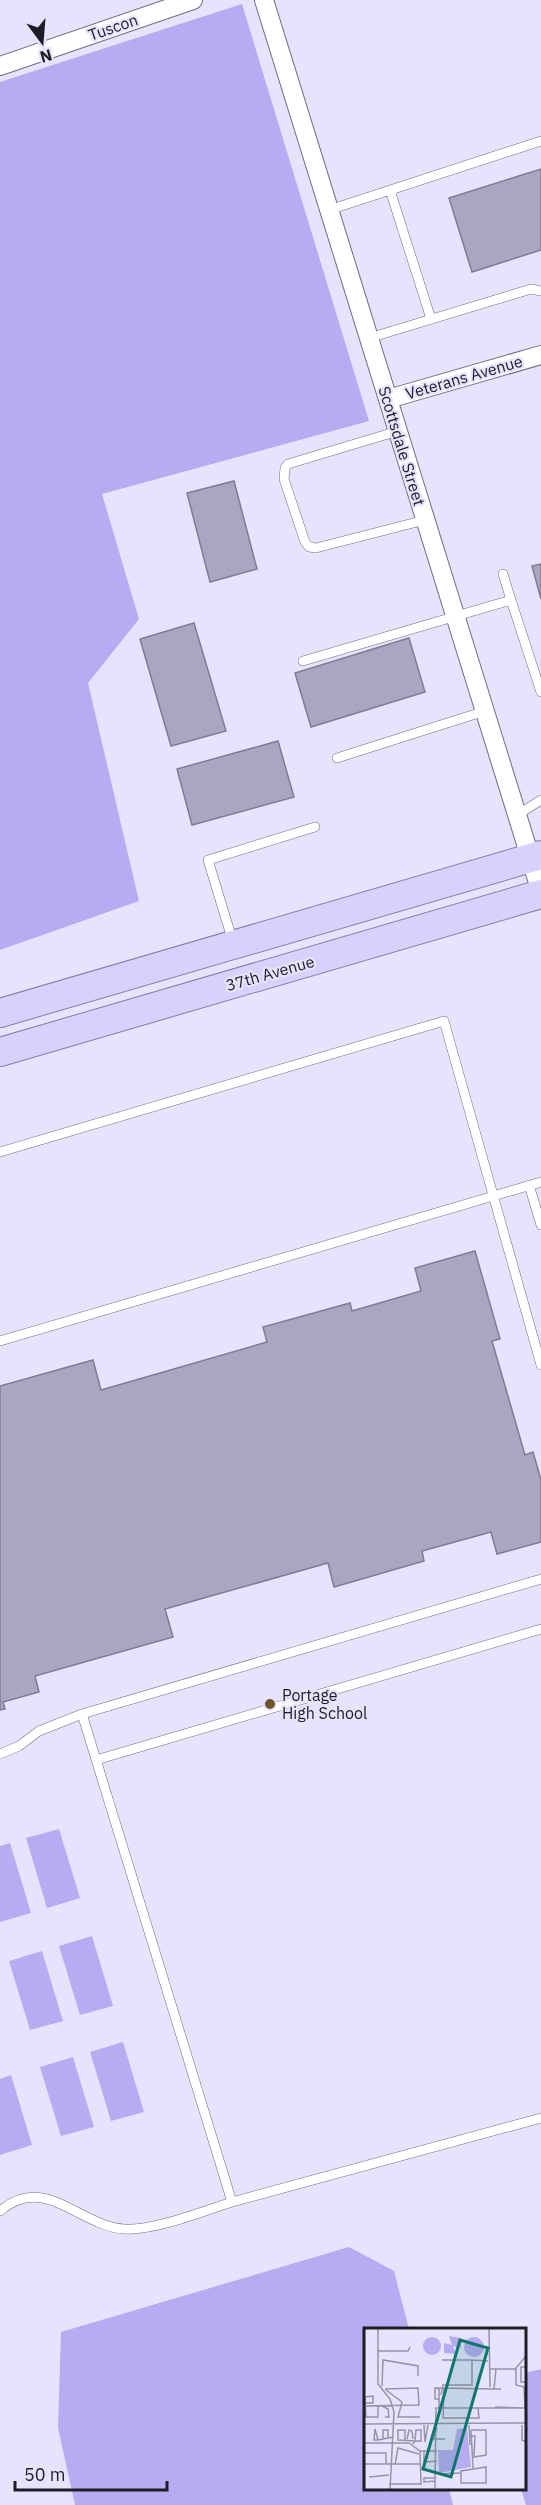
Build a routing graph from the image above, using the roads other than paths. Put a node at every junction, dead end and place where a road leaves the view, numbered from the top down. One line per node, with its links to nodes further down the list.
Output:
1 (193, 0): 3 (street, Tuscon)
2 (264, 0): 6 (street, Scottsdale Street)
3 (0, 66)
4 (541, 141): 5 (lane)
5 (390, 190): 6 (lane); 8 (lane)
6 (329, 210): 9 (street, Scottsdale Street)
7 (541, 291): 8 (lane)
8 (431, 319): 9 (lane)
9 (369, 338): 11 (street, Scottsdale Street)
10 (541, 355): 11 (street, Veterans Avenue)
11 (388, 399): 12 (street, Scottsdale Street)
12 (398, 431): 13 (street, Scottsdale Street); 13 (lane)
13 (426, 520): 16 (street, Scottsdale Street)
14 (503, 574): 15 (lane)
15 (511, 600): 16 (lane); 18 (lane)
16 (456, 617): 17 (lane); 19 (street, Scottsdale Street)
17 (303, 661)
18 (541, 692)
19 (485, 711): 20 (lane); 22 (street, Scottsdale Street)
20 (337, 758)
21 (541, 800): 22 (lane)
22 (517, 815): 24 (street, Scottsdale Street)
23 (315, 827): 26 (lane)
24 (536, 856): 25 (street, Scottsdale Street); 26 (main road)
25 (541, 893): 28 (main road, 37th Avenue)
26 (233, 945): 27 (main road)
27 (0, 1013)
28 (0, 1052)
29 (0, 1152): 32 (lane)
30 (541, 1182): 31 (lane)
31 (530, 1185): 32 (lane); 33 (lane)
32 (494, 1195): 34 (lane); 35 (lane)
33 (541, 1225)
34 (0, 1341)
35 (541, 1365)
36 (541, 1579): 38 (lane)
37 (541, 1629): 40 (lane)
38 (82, 1714): 39 (lane); 40 (lane)
39 (0, 1754)
40 (96, 1760): 42 (lane)
41 (541, 2118): 42 (lane)
42 (232, 2202): 43 (lane)
43 (0, 2211)

